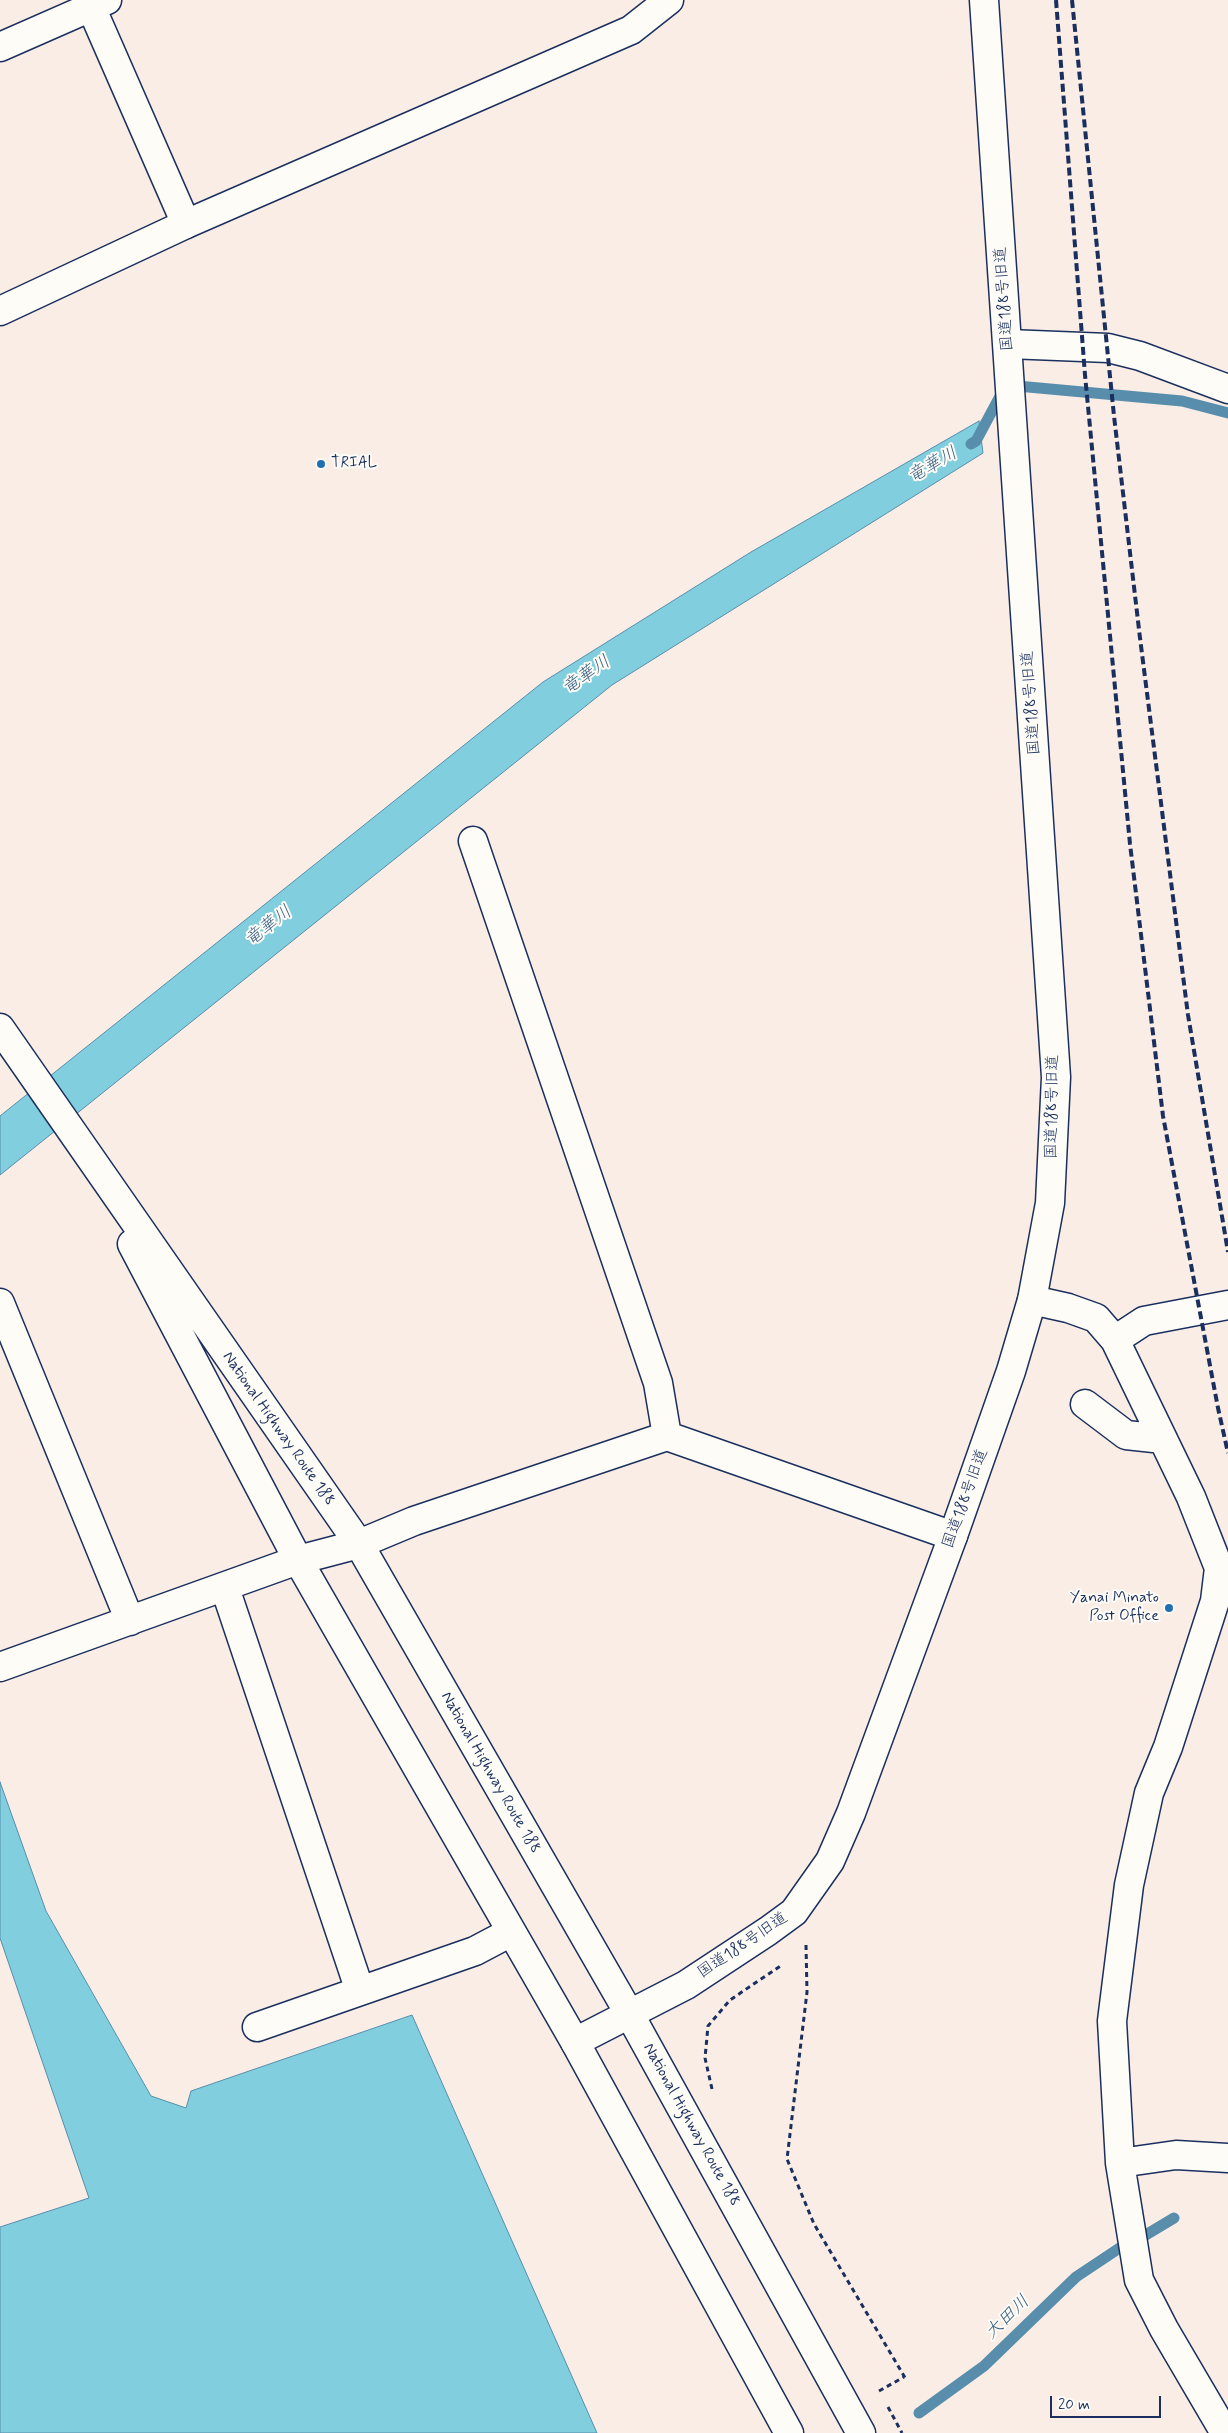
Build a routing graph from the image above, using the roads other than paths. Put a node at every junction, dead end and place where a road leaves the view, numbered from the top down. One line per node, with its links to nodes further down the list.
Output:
1 (668, 0): 5 (main road)
2 (984, 0): 7 (main road, 国道188号旧道)
3 (95, 2): 4 (main road); 5 (main road)
4 (0, 48)
5 (186, 224): 6 (main road)
6 (0, 311)
7 (1008, 344): 8 (main road); 12 (main road, 国道188号旧道)
8 (1228, 389)
9 (473, 841): 17 (main road)
10 (0, 1028): 11 (main road, National Highway Route 188)
11 (76, 1140): 20 (main road, National Highway Route 188); 21 (main road, National Highway Route 188)
12 (1032, 1300): 15 (main road); 19 (main road, 国道188号旧道)
13 (0, 1303): 23 (main road)
14 (1228, 1305): 15 (main road)
15 (1115, 1340): 18 (main road)
16 (1084, 1404): 18 (main road)
17 (667, 1436): 19 (main road); 20 (main road)
18 (1163, 1439): 31 (main road)
19 (953, 1536): 27 (main road, 国道188号旧道)
20 (359, 1544): 21 (main road); 27 (main road, National Highway Route 188)
21 (298, 1560): 22 (main road); 25 (main road, National Highway Route 188)
22 (225, 1588): 23 (main road); 26 (main road)
23 (130, 1621): 24 (main road)
24 (0, 1667)
25 (511, 1932): 26 (main road); 29 (main road, National Highway Route 188)
26 (360, 1991): 28 (main road)
27 (630, 2015): 29 (main road, 国道188号旧道); 33 (main road, National Highway Route 188)
28 (257, 2027)
29 (575, 2042): 32 (main road, National Highway Route 188)
30 (1228, 2158): 31 (main road)
31 (1120, 2163): 34 (main road)
32 (789, 2433)
33 (861, 2433)
34 (1225, 2433)

